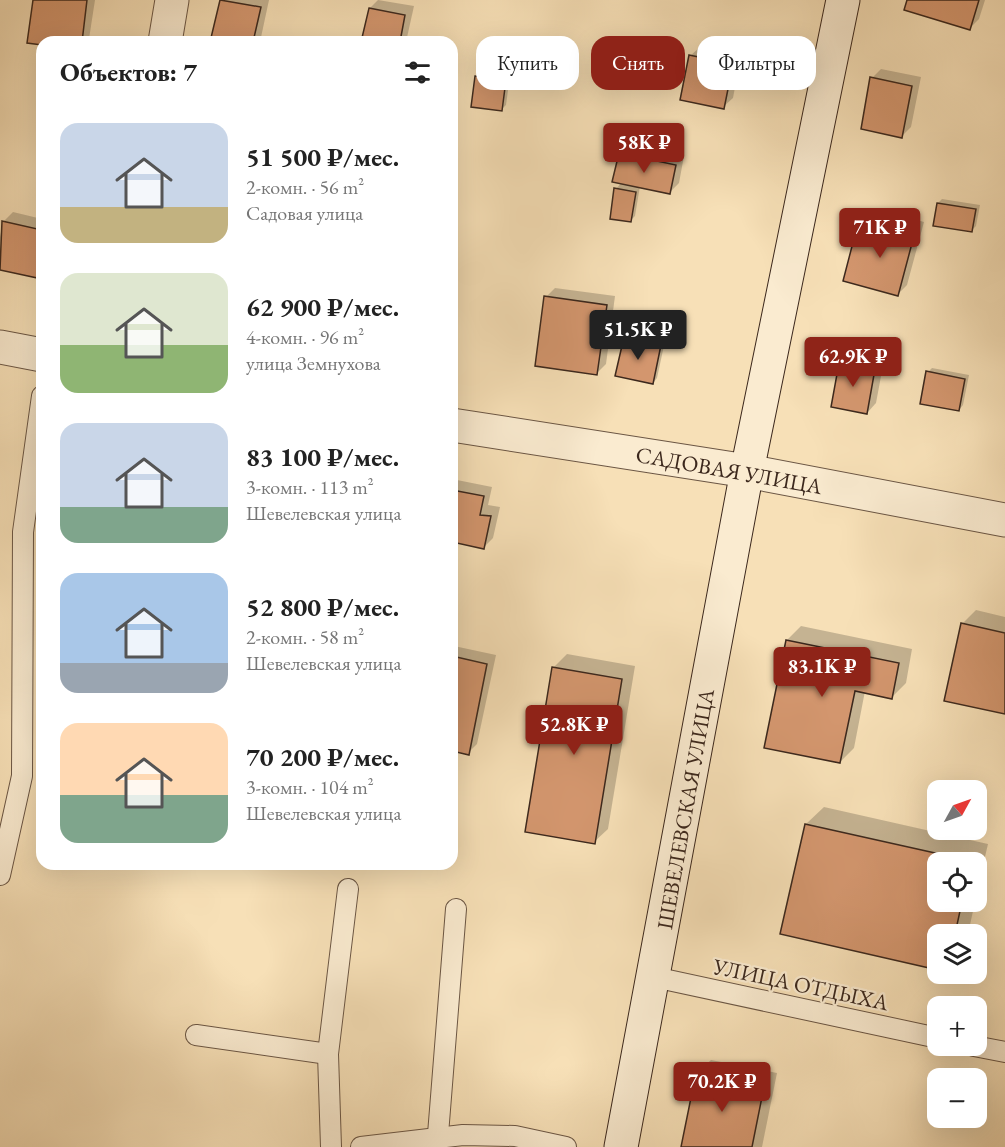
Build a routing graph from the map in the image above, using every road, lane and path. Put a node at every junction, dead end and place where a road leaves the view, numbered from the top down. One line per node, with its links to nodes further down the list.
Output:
1 (172, 0): 3 (main road)
2 (843, 0): 8 (main road, ШЕВЕЛЕВСКАЯ УЛИЦА)
3 (166, 36)
4 (0, 347): 5 (main road)
5 (36, 355)
6 (458, 426): 8 (main road, САДОВАЯ УЛИЦА)
7 (36, 437): 10 (lane)
8 (747, 471): 9 (main road, САДОВАЯ УЛИЦА); 13 (main road, ШЕВЕЛЕВСКАЯ УЛИЦА)
9 (1005, 520)
10 (0, 876)
11 (348, 889): 18 (lane)
12 (456, 909): 19 (lane)
13 (654, 976): 15 (lane, УЛИЦА ОТДЫХА); 23 (main road, ШЕВЕЛЕВСКАЯ УЛИЦА)
14 (196, 1035): 18 (lane)
15 (927, 1036)
16 (987, 1049): 17 (lane)
17 (1005, 1052)
18 (327, 1054): 20 (lane)
19 (438, 1143): 21 (lane); 22 (lane)
20 (331, 1147)
21 (361, 1147)
22 (566, 1147)
23 (621, 1147)

